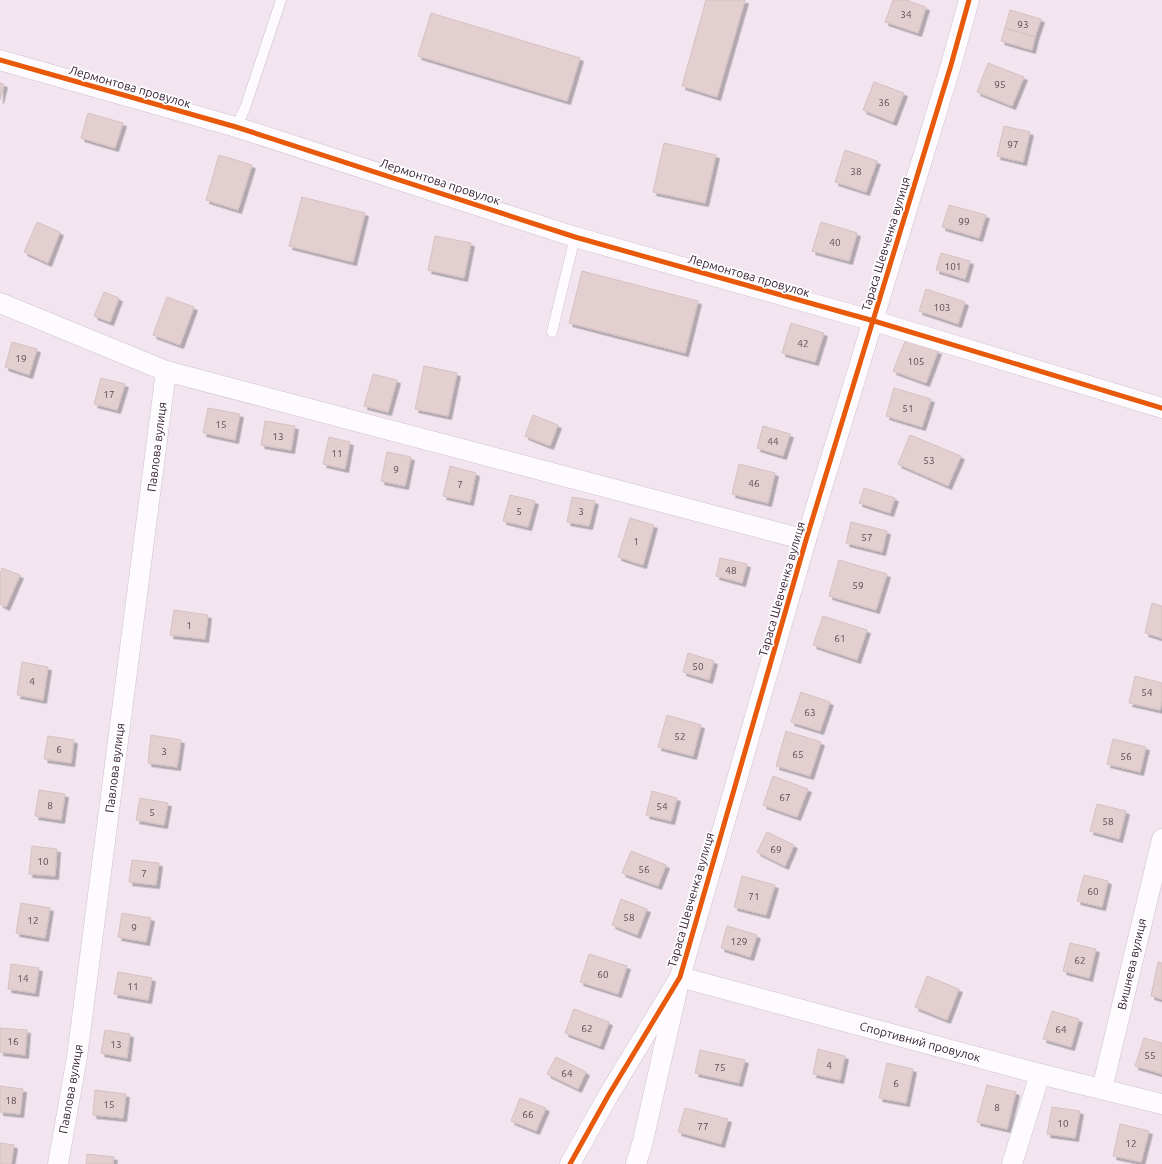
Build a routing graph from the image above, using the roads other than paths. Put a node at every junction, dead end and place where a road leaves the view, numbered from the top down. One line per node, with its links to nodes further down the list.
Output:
1 (281, 0): 4 (lane)
2 (969, 0): 7 (street, Тараса Шевченка вулиця)
3 (0, 60): 4 (street, Лермонтова провулок)
4 (236, 127): 5 (street, Лермонтова провулок)
5 (575, 237): 7 (street, Лермонтова провулок); 8 (lane)
6 (0, 303): 9 (street)
7 (874, 321): 10 (street, Лермонтова провулок); 11 (street, Тараса Шевченка вулиця)
8 (552, 332)
9 (166, 371): 11 (street); 17 (street, Павлова вулиця)
10 (1162, 408)
11 (806, 540): 13 (street, Тараса Шевченка вулиця)
12 (1162, 839): 15 (street, Вишнева вулиця)
13 (680, 977): 14 (street, Спортивний провулок); 18 (street, Тараса Шевченка вулиця); 19 (street)
14 (1040, 1074): 15 (street, Спортивний провулок); 20 (street)
15 (1102, 1090): 16 (street, Спортивний провулок)
16 (1162, 1104)
17 (58, 1164)
18 (570, 1164)
19 (636, 1164)
20 (1012, 1164)

